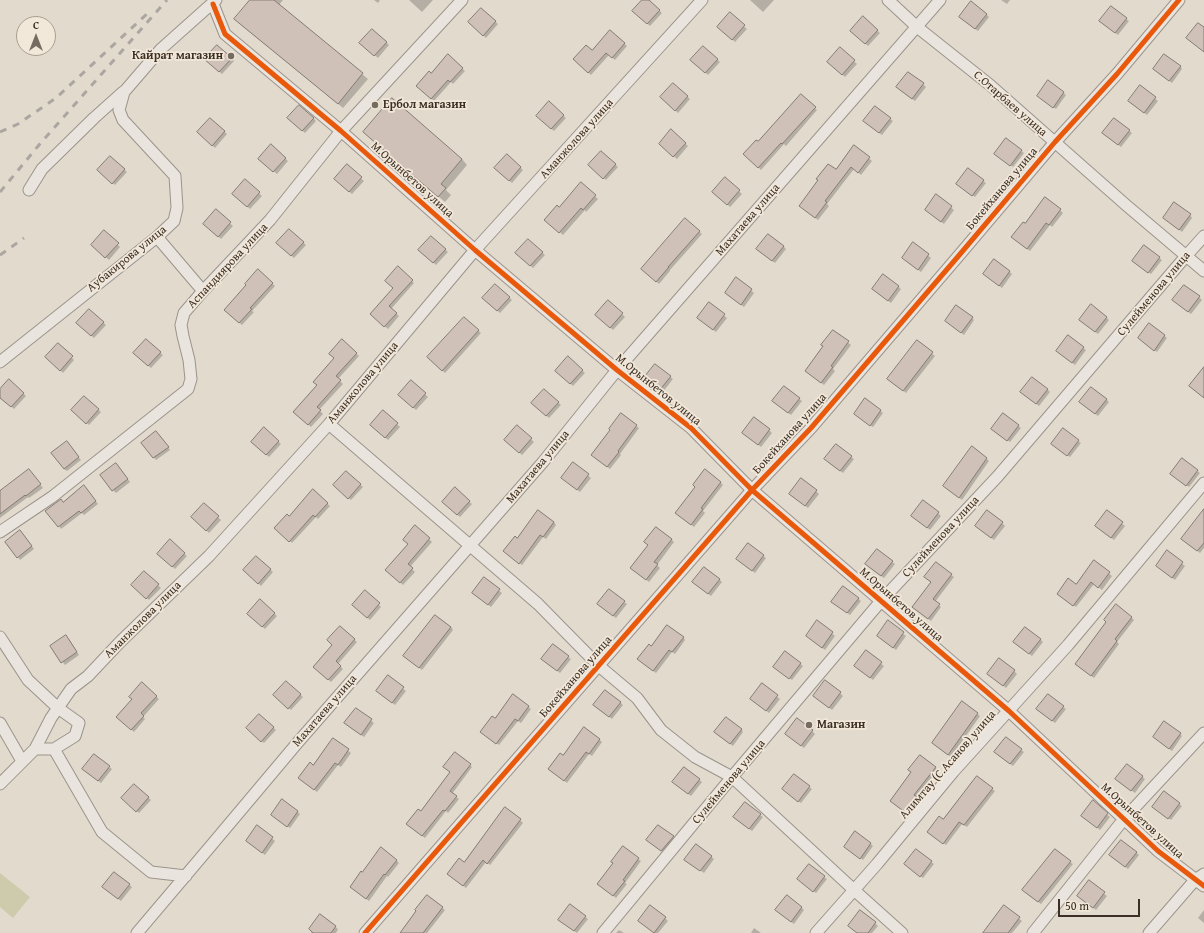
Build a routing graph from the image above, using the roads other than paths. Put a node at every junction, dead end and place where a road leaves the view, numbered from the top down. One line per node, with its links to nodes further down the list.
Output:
1 (462, 0): 9 (street, Аспандиярова улица)
2 (702, 0): 14 (street, Аманжолова улица)
3 (888, 0): 7 (street, С.Отарбаев улица)
4 (940, 0): 7 (street, Махатаева улица)
5 (1179, 0): 10 (street, Бокейханова улица)
6 (214, 2): 8 (street, Аубакирова улица); 9 (street, М.Орынбетов улица)
7 (917, 26): 10 (street, С.Отарбаев улица); 19 (street, Махатаева улица)
8 (124, 92): 11 (street, Аубакирова улица); 13 (street, Аубакирова улица)
9 (341, 131): 14 (street, М.Орынбетов улица); 17 (street, Аспандиярова улица)
10 (1055, 142): 15 (street, С.Отарбаев улица); 22 (street, Бокейханова улица)
11 (29, 190)
12 (1204, 236): 15 (street, Сулейменова улица)
13 (157, 237): 17 (street); 18 (street, Аубакирова улица)
14 (475, 250): 19 (street, М.Орынбетов улица); 20 (street, Аманжолова улица)
15 (1186, 256): 16 (street, С.Отарбаев улица); 25 (street, Сулейменова улица)
16 (1204, 271)
17 (202, 292): 23 (street, Аспандиярова улица)
18 (0, 362)
19 (618, 370): 22 (street, М.Орынбетов улица); 24 (street, Махатаева улица)
20 (329, 424): 24 (street); 28 (street, Аманжолова улица)
21 (1204, 483): 29 (street, Алимтау (С.Асанов) улица)
22 (752, 490): 25 (street, М.Орынбетов улица); 27 (street, Бокейханова улица)
23 (0, 532)
24 (470, 545): 27 (street); 38 (street, Махатаева улица)
25 (881, 601): 29 (street, М.Орынбетов улица); 35 (street, Сулейменова улица)
26 (0, 637): 28 (street)
27 (599, 666): 35 (street); 42 (street, Бокейханова улица)
28 (58, 708): 32 (street, Аманжолова улица); 33 (street)
29 (1009, 711): 37 (street, М.Орынбетов улица); 40 (street, Алимтау (С.Асанов) улица)
30 (0, 723): 34 (street)
31 (1204, 733): 37 (street)
32 (35, 749): 33 (street); 34 (street, Аманжолова улица)
33 (54, 749): 38 (street)
34 (22, 761): 36 (street, Аманжолова улица)
35 (732, 777): 40 (street); 43 (street, Сулейменова улица)
36 (0, 784)
37 (1124, 819): 39 (street, М.Орынбетов улица); 46 (street)
38 (186, 876): 41 (street, Махатаева улица)
39 (1201, 880): 47 (street)
40 (854, 890): 44 (street, Алимтау (С.Асанов) улица); 45 (street)
41 (137, 933)
42 (365, 933)
43 (603, 933)
44 (816, 933)
45 (902, 933)
46 (1033, 933)
47 (1149, 933)

